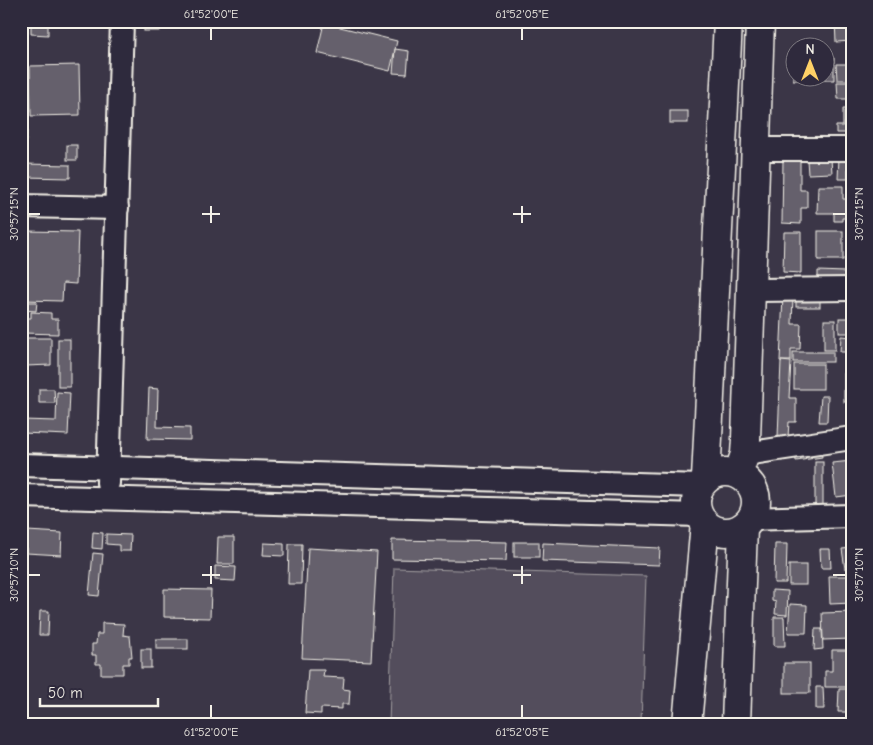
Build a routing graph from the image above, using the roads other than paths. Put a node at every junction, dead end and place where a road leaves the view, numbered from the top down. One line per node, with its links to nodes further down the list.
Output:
1 (122, 21): 7 (street)
2 (728, 21): 14 (main road)
3 (760, 21): 4 (main road)
4 (756, 149): 5 (street); 9 (main road)
5 (852, 149)
6 (21, 206): 7 (street)
7 (117, 208): 13 (street)
8 (852, 289): 9 (street)
9 (751, 290): 11 (main road)
10 (852, 438): 11 (street)
11 (741, 464): 14 (main road); 19 (main road)
12 (21, 465): 13 (street)
13 (109, 467): 14 (street); 16 (street)
14 (703, 483): 18 (main road)
15 (21, 496): 16 (street)
16 (107, 498): 18 (street)
17 (852, 516): 19 (street)
18 (702, 519): 19 (main road); 20 (main road)
19 (747, 523): 21 (main road)
20 (687, 724)
21 (736, 724)

